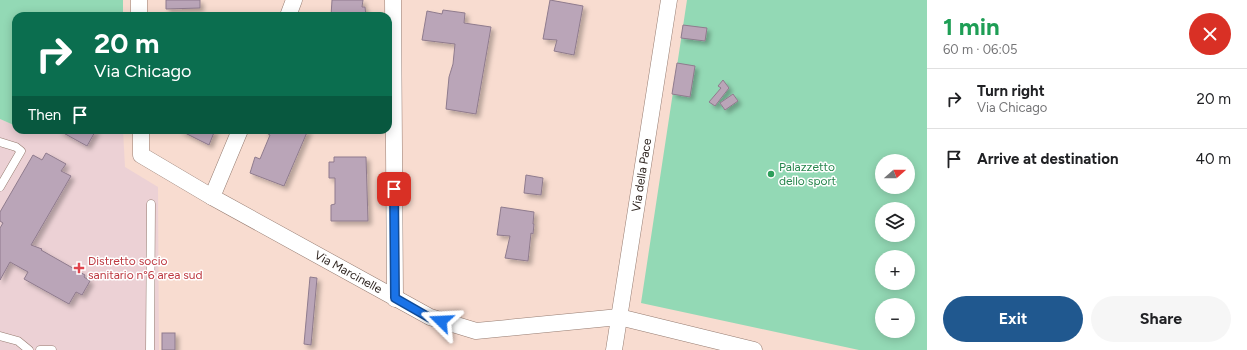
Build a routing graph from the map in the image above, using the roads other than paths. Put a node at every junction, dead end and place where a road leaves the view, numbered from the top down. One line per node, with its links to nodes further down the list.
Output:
1 (139, 0): 5 (street)
2 (294, 0): 6 (street)
3 (392, 0): 13 (street)
4 (668, 0): 14 (street, Via della Pace)
5 (139, 12)
6 (290, 12)
7 (141, 134): 11 (street, Via Marcinelle)
8 (238, 134): 11 (street)
9 (0, 142): 10 (lane)
10 (0, 187)
11 (212, 197): 13 (street, Via Marcinelle)
12 (151, 204): 19 (lane)
13 (395, 298): 14 (street, Via Marcinelle)
14 (619, 317): 20 (street, Via della Pace); 21 (street, Via Marcinelle)
15 (0, 336): 16 (lane)
16 (29, 350)
17 (40, 350): 18 (lane)
18 (52, 350)
19 (150, 350)
20 (614, 350)
21 (754, 350)

